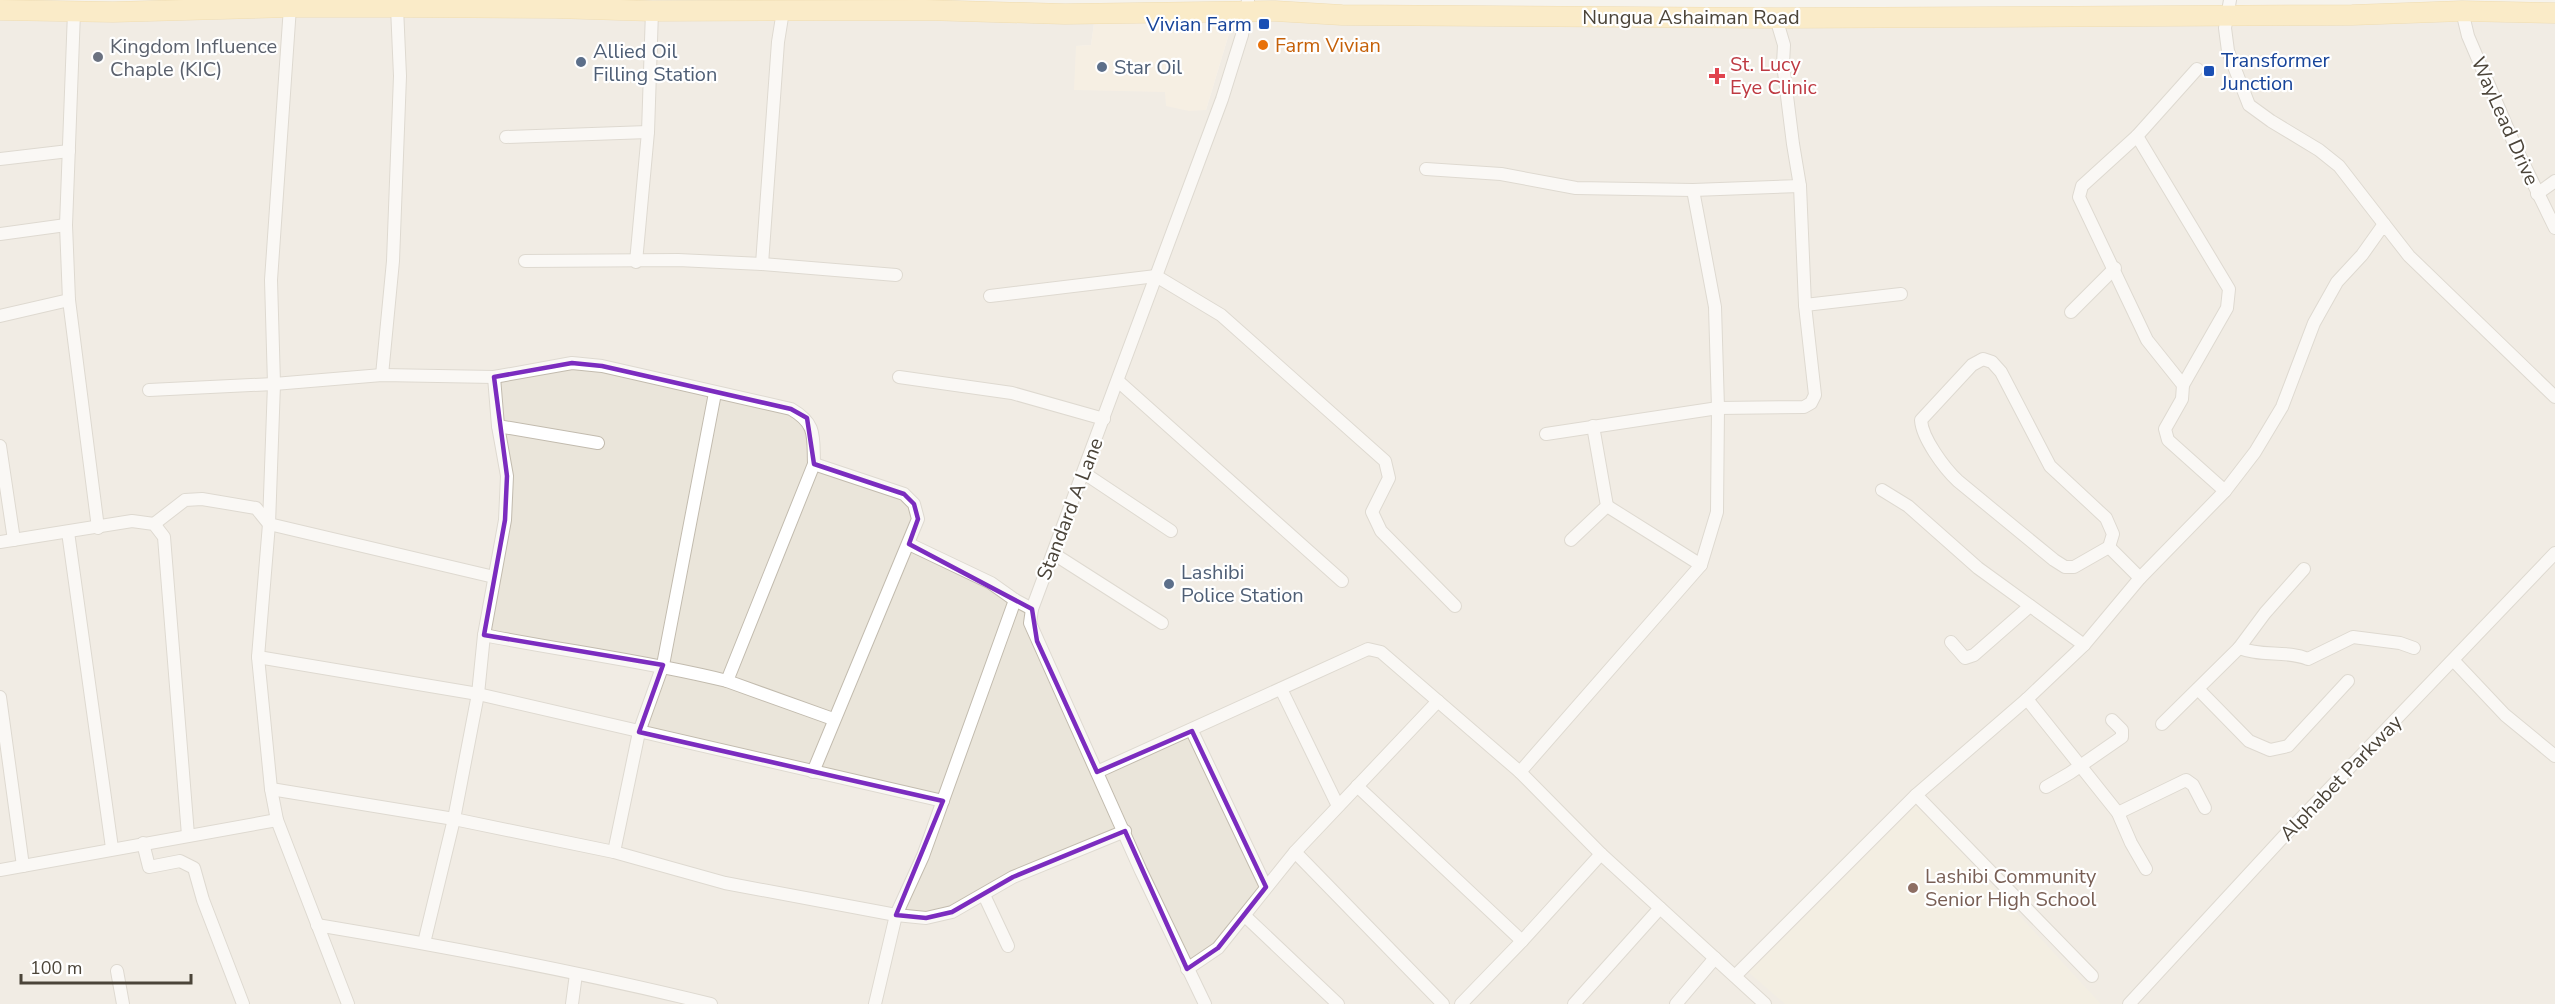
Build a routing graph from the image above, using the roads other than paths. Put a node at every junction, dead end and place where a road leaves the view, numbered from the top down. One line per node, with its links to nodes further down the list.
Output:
1 (2486, 0): 4 (main road, Nungua Ashaiman Road)
2 (1248, 5): 3 (main road, Nungua Ashaiman Road); 7 (main road, Nungua Ashaiman Road); 35 (street, Standard A Lane)
3 (1275, 5): 14 (main road, Nungua Ashaiman Road)
4 (2461, 6): 8 (main road, Nungua Ashaiman Road); 13 (main road, Nungua Ashaiman Road); 25 (street, WayLead Drive)
5 (290, 7): 6 (main road, Nungua Ashaiman Road); 12 (main road, Nungua Ashaiman Road); 46 (street)
6 (397, 7): 10 (main road, Nungua Ashaiman Road); 42 (street)
7 (1064, 7): 11 (main road, Nungua Ashaiman Road)
8 (2228, 8): 14 (main road, Nungua Ashaiman Road); 26 (street)
9 (0, 10): 12 (main road, Nungua Ashaiman Road)
10 (652, 11): 11 (main road, Nungua Ashaiman Road); 16 (street)
11 (783, 11): 32 (street)
12 (74, 12): 19 (street)
13 (2555, 14)
14 (1776, 18): 23 (street)
15 (2197, 69): 17 (street)
16 (648, 132): 18 (street); 31 (street)
17 (2137, 136): 33 (street); 47 (street)
18 (506, 137)
19 (69, 151): 20 (street); 27 (street)
20 (0, 159)
21 (1425, 168): 24 (street)
22 (2555, 181): 25 (street)
23 (1800, 186): 24 (street); 39 (street)
24 (1694, 190): 51 (street)
25 (2537, 194): 28 (street, WayLead Drive)
26 (2384, 224): 50 (street); 61 (street)
27 (66, 225): 29 (street); 38 (street)
28 (2555, 228)
29 (0, 234)
30 (525, 261): 31 (street)
31 (636, 262): 32 (street)
32 (762, 264): 34 (street)
33 (2115, 268): 40 (street); 47 (street)
34 (896, 275)
35 (1156, 276): 37 (street); 45 (street, Standard A Lane); 81 (street)
36 (1901, 294): 39 (street)
37 (990, 296)
38 (69, 300): 41 (street); 65 (street)
39 (1805, 305): 51 (street)
40 (2071, 312)
41 (0, 316)
42 (382, 375): 43 (street); 46 (street)
43 (494, 377): 49 (street); 53 (street)
44 (899, 377): 52 (street)
45 (1118, 381): 52 (street, Standard A Lane); 79 (street)
46 (274, 384): 48 (street); 64 (street)
47 (2183, 386): 61 (street)
48 (149, 390)
49 (715, 393): 58 (street); 92 (street)
50 (2555, 397)
51 (1718, 408): 54 (street); 75 (street)
52 (1104, 419): 59 (street, Standard A Lane)
53 (498, 426): 56 (street); 77 (street)
54 (1593, 426): 55 (street); 62 (street)
55 (1546, 434)
56 (598, 443)
57 (0, 446): 68 (street)
58 (814, 464): 71 (street); 93 (street)
59 (1084, 473): 66 (street); 74 (street, Standard A Lane)
60 (1882, 490): 82 (street)
61 (2225, 490): 78 (street)
62 (1608, 506): 69 (street); 75 (street)
63 (154, 524): 64 (street); 65 (street); 122 (street)
64 (269, 524): 77 (street); 90 (street)
65 (98, 528): 67 (street)
66 (1171, 531)
67 (68, 532): 68 (street); 124 (street)
68 (14, 540): 70 (street)
69 (1571, 540)
70 (0, 542)
71 (909, 544): 80 (street); 101 (street)
72 (2109, 547): 72 (street); 78 (street)
73 (2555, 553): 91 (street, Alphabet Parkway)
74 (1054, 554): 83 (street, Standard A Lane); 84 (street)
75 (1701, 565): 110 (street)
76 (2304, 569): 88 (street)
77 (494, 577): 85 (street)
78 (2140, 578): 87 (street)
79 (1342, 581)
80 (1015, 600): 83 (street); 115 (street)
81 (1455, 606)
82 (2030, 606): 86 (street); 87 (street)
83 (1032, 609): 109 (street, Standard A Lane)
84 (1162, 623)
85 (484, 635): 92 (street); 97 (street)
86 (1952, 642)
87 (2084, 645): 99 (street)
88 (2240, 648): 89 (street); 96 (street)
89 (2414, 648)
90 (258, 657): 97 (street); 113 (street)
91 (2454, 661): 106 (street); 159 (street, Alphabet Parkway)
92 (663, 665): 93 (street); 105 (street)
93 (727, 681): 101 (street)
94 (2348, 681): 96 (street)
95 (1281, 689): 100 (street); 104 (street); 116 (street)
96 (2198, 689): 103 (street)
97 (478, 694): 105 (street); 119 (street)
98 (0, 697): 128 (street)
99 (2027, 699): 107 (street); 114 (street)
100 (1438, 701): 110 (street); 111 (street)
101 (833, 719): 108 (street)
102 (2112, 720): 107 (street)
103 (2162, 724)
104 (1192, 731): 109 (street); 131 (street)
105 (639, 732): 108 (street); 125 (street)
106 (2555, 756)
107 (2080, 766): 112 (street); 118 (street)
108 (813, 772): 115 (street)
109 (1097, 772): 121 (street, Standard A Lane)
110 (1520, 772): 127 (street)
111 (1357, 786): 116 (street); 137 (street)
112 (2046, 787)
113 (271, 789): 119 (street); 120 (street)
114 (1916, 795): 144 (street); 145 (street)
115 (943, 801): 134 (street)
116 (1338, 806): 126 (street)
117 (2205, 808): 118 (street)
118 (2118, 813): 129 (street)
119 (454, 819): 125 (street); 138 (street)
120 (277, 820): 122 (street); 136 (street)
121 (1125, 831): 132 (street); 141 (street, Standard A Lane)
122 (188, 835): 123 (street)
123 (143, 843): 124 (street); 147 (street)
124 (112, 848): 128 (street)
125 (614, 852): 134 (street)
126 (1295, 852): 131 (street); 154 (street)
127 (1601, 854): 133 (street); 137 (street)
128 (23, 866): 130 (street)
129 (2146, 868)
130 (0, 870)
131 (1266, 887): 135 (street)
132 (984, 895): 134 (street); 139 (street)
133 (1660, 908): 140 (street); 156 (street)
134 (896, 915): 151 (street)
135 (1245, 916): 141 (street); 153 (street)
136 (317, 925): 138 (street); 148 (street)
137 (1522, 941): 155 (street)
138 (424, 943): 143 (street)
139 (1008, 946)
140 (1715, 958): 144 (street); 157 (street)
141 (1187, 969): 152 (street, Standard A Lane)
142 (117, 971): 146 (street)
143 (576, 974): 149 (street); 150 (street)
144 (1735, 976): 158 (street)
145 (2092, 976)
146 (123, 1004)
147 (243, 1004)
148 (348, 1004)
149 (572, 1004)
150 (711, 1004)
151 (876, 1004)
152 (1205, 1004)
153 (1338, 1004)
154 (1443, 1004)
155 (1461, 1004)
156 (1574, 1004)
157 (1676, 1004)
158 (1766, 1004)
159 (2129, 1004)

